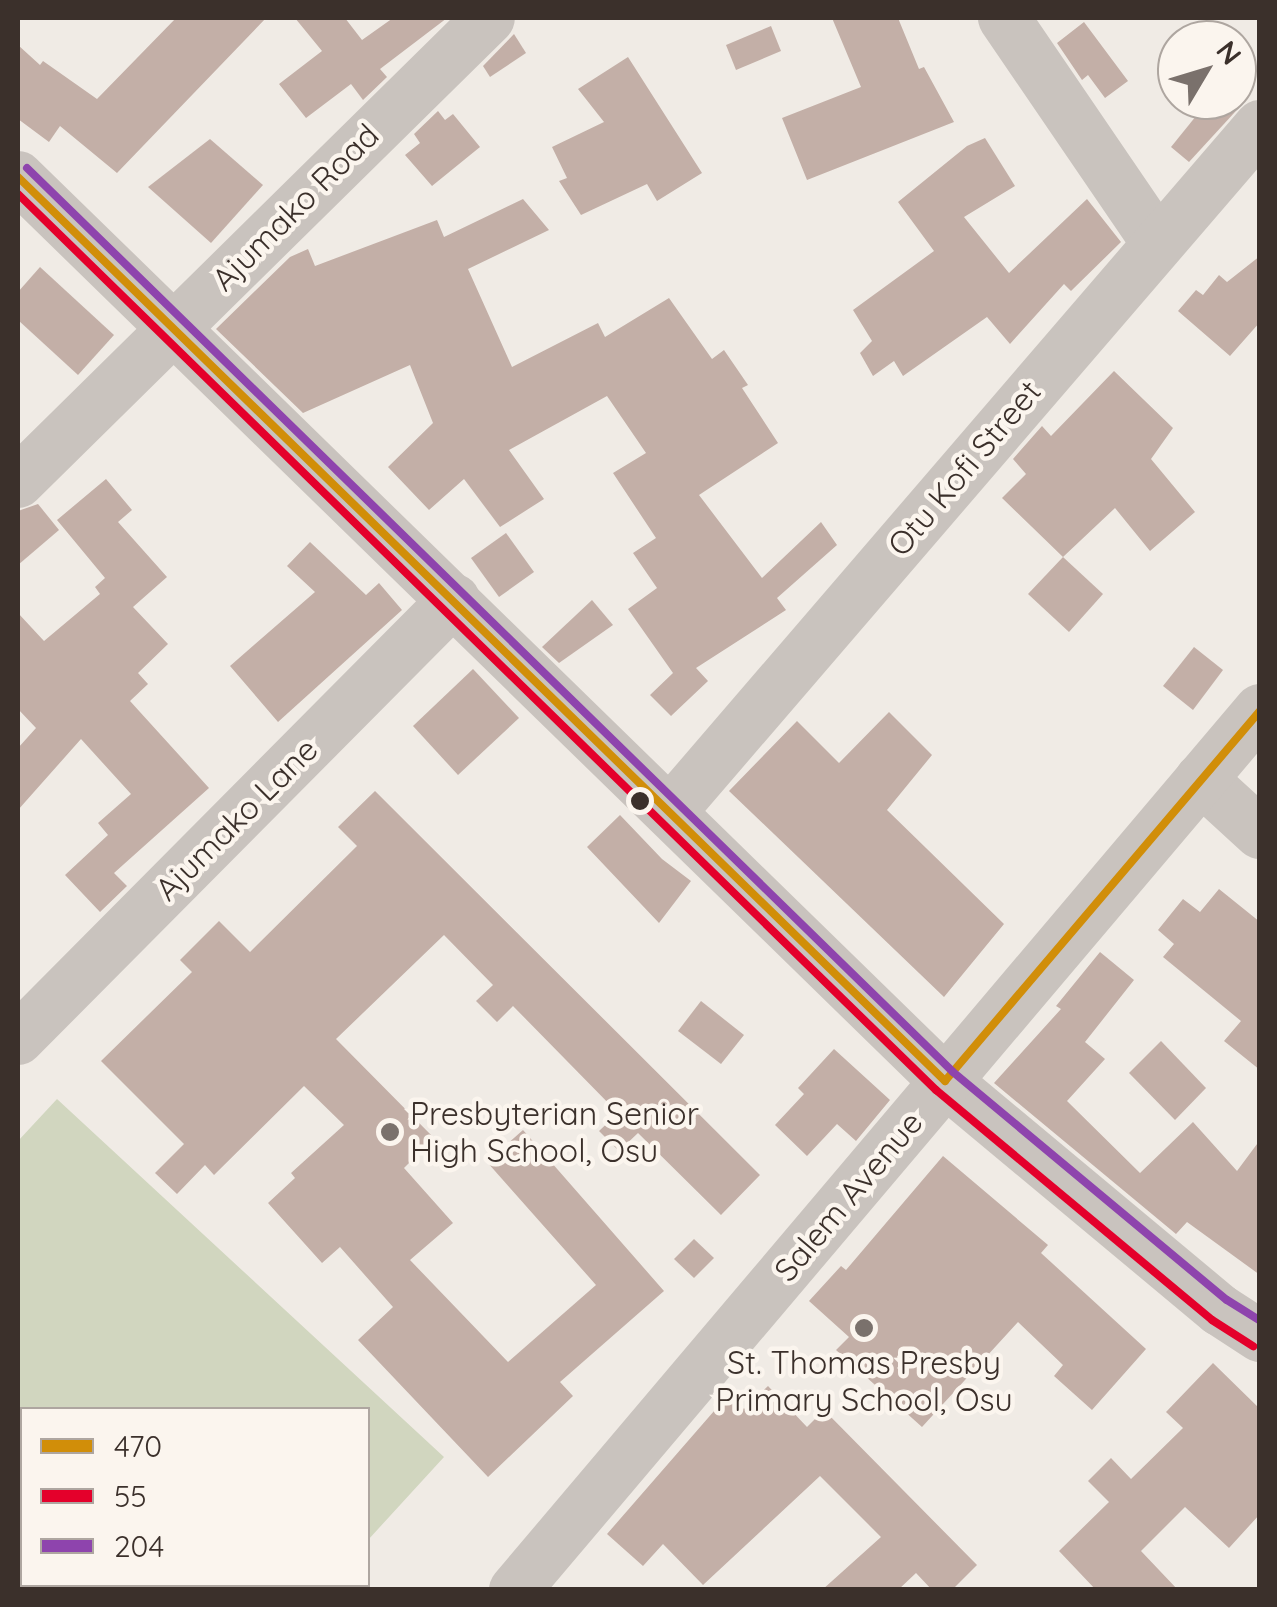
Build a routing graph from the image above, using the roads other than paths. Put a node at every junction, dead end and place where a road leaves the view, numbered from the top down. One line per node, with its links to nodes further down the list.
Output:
1 (490, 18): 6 (street, Ajumako Road)
2 (1004, 18): 5 (street)
3 (1260, 126): 5 (street, Otu Kofi Street)
4 (18, 177): 6 (street)
5 (1157, 242): 11 (street, Otu Kofi Street)
6 (173, 327): 7 (street, Ajumako Road); 8 (street)
7 (18, 482)
8 (454, 600): 11 (street); 13 (street, Ajumako Lane)
9 (1260, 710): 10 (street, Salem Avenue)
10 (1201, 779): 12 (street); 14 (street, Salem Avenue)
11 (670, 812): 14 (street)
12 (1260, 833)
13 (18, 1038)
14 (945, 1081): 15 (street); 16 (street, Salem Avenue)
15 (1260, 1336)
16 (515, 1590)

